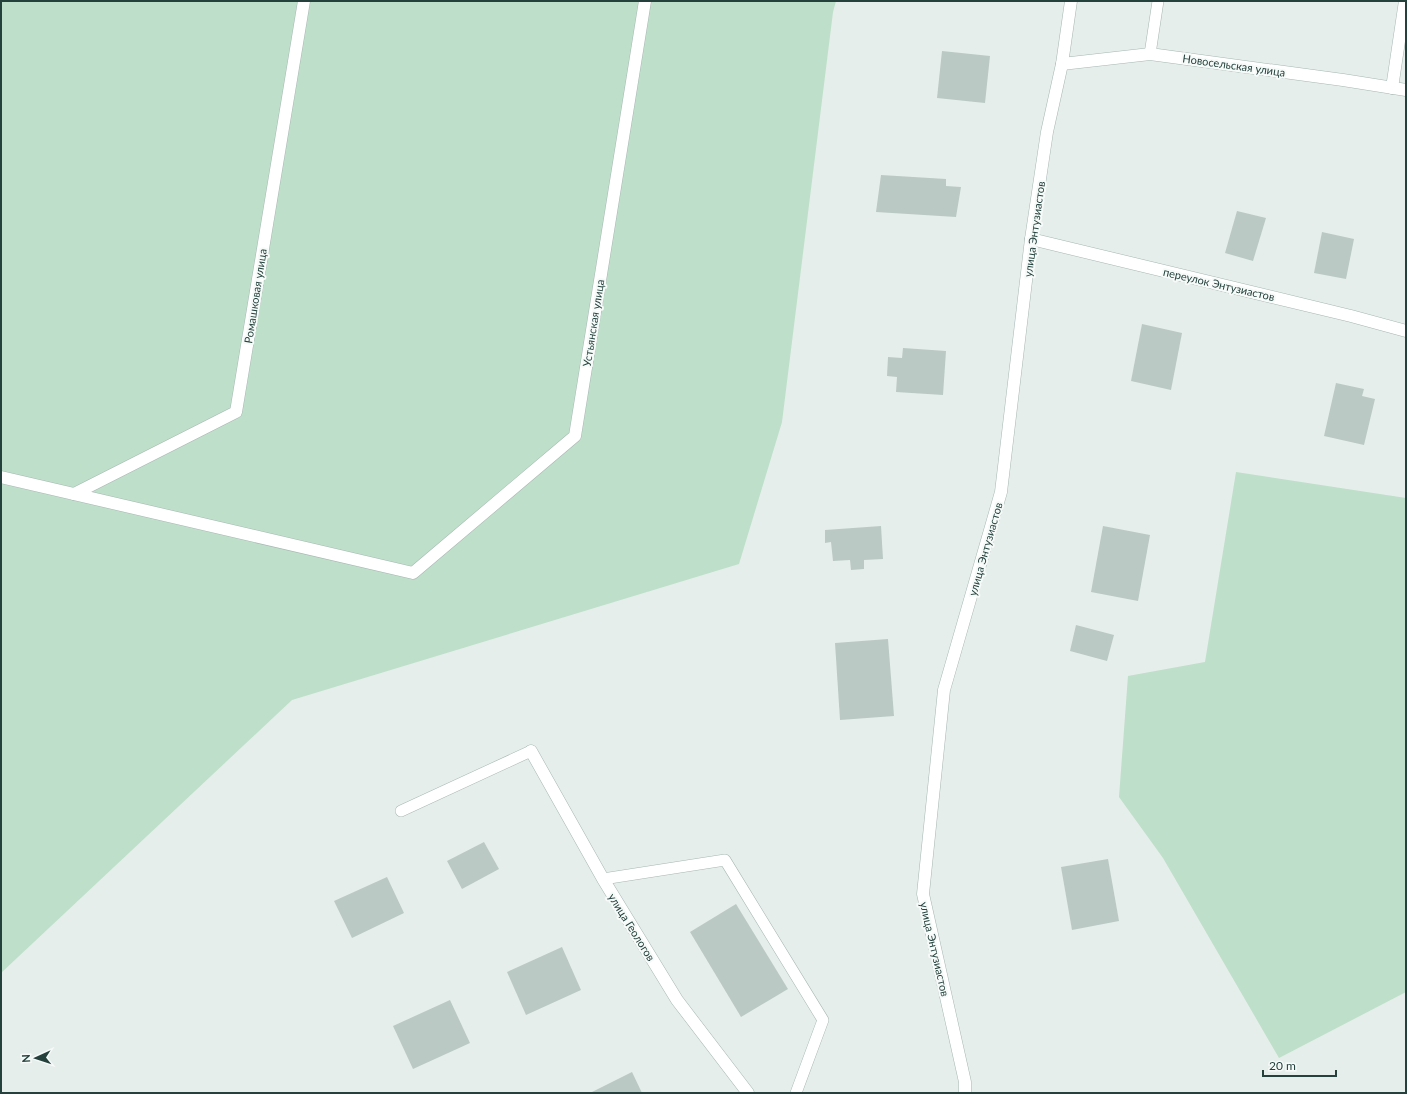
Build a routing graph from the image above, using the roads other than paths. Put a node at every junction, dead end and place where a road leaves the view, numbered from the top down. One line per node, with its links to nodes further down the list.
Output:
1 (304, 1): 13 (street, Ромашковая улица)
2 (645, 1): 13 (street, Устьянская улица)
3 (1070, 1): 7 (street, улица Энтузиастов)
4 (1158, 1): 6 (lane)
5 (1405, 1): 8 (street)
6 (1150, 54): 7 (street, Новосельская улица); 8 (street, Новосельская улица)
7 (1062, 64): 10 (street, улица Энтузиастов)
8 (1392, 88): 9 (street, Новосельская улица)
9 (1406, 90)
10 (1032, 239): 11 (street, переулок Энтузиастов); 19 (street, улица Энтузиастов)
11 (1406, 330)
12 (1, 477): 13 (street)
13 (74, 494)
14 (531, 751): 15 (lane); 16 (street, улица Геологов)
15 (401, 811)
16 (603, 879): 17 (street, улица Геологов); 18 (lane)
17 (748, 1093)
18 (796, 1093)
19 (965, 1093)

